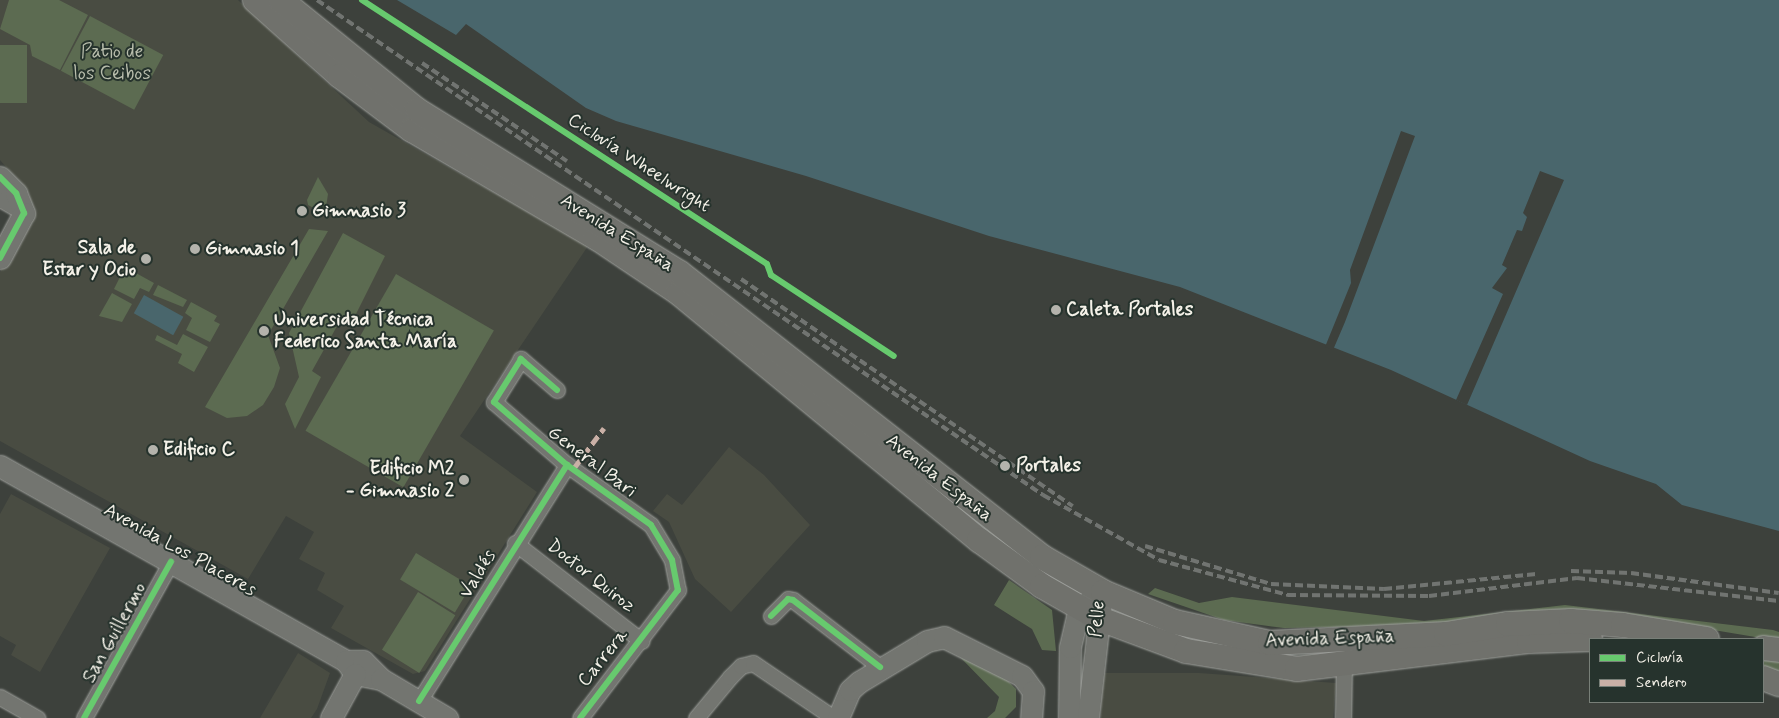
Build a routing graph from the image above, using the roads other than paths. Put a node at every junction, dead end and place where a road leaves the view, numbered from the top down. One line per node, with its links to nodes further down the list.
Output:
1 (255, 0): 14 (main road, Avenida España)
2 (281, 0): 12 (main road, Avenida España)
3 (0, 177): 5 (main road)
4 (0, 199): 5 (street)
5 (24, 212): 6 (main road)
6 (0, 258)
7 (557, 390): 8 (street, General Bari)
8 (567, 465): 10 (street, Valdés); 13 (street, General Bari)
9 (0, 466): 11 (main road, Avenida Los Placeres)
10 (514, 543): 19 (street, Doctor Quiroz); 28 (street, Valdés)
11 (171, 562): 23 (main road, Avenida Los Placeres); 30 (street, San Guillermo)
12 (1103, 592): 14 (main road, Pelle); 16 (main road, Pelle); 17 (main road, Avenida España)
13 (675, 599): 19 (street, Carrera)
14 (1079, 608): 16 (main road, Avenida España); 37 (main road, Pelle)
15 (771, 616): 24 (street)
16 (1100, 619): 22 (main road, Avenida España); 38 (main road, Pelle)
17 (1701, 638)
18 (1589, 639): 22 (main road, Avenida España)
19 (642, 641): 33 (street, Carrera)
20 (1764, 648): 21 (main road)
21 (1779, 650)
22 (1344, 666): 39 (street)
23 (351, 667): 28 (main road, Avenida Los Placeres); 31 (main road)
24 (880, 667): 35 (main road); 36 (main road)
25 (1764, 678): 26 (main road)
26 (1779, 684)
27 (0, 697): 29 (street)
28 (419, 701): 32 (main road, Avenida Los Placeres)
29 (37, 718)
30 (84, 718)
31 (331, 718)
32 (446, 718)
33 (580, 718)
34 (696, 718): 35 (street)
35 (836, 718)
36 (1032, 718)
37 (1069, 718)
38 (1088, 718)
39 (1343, 718)

